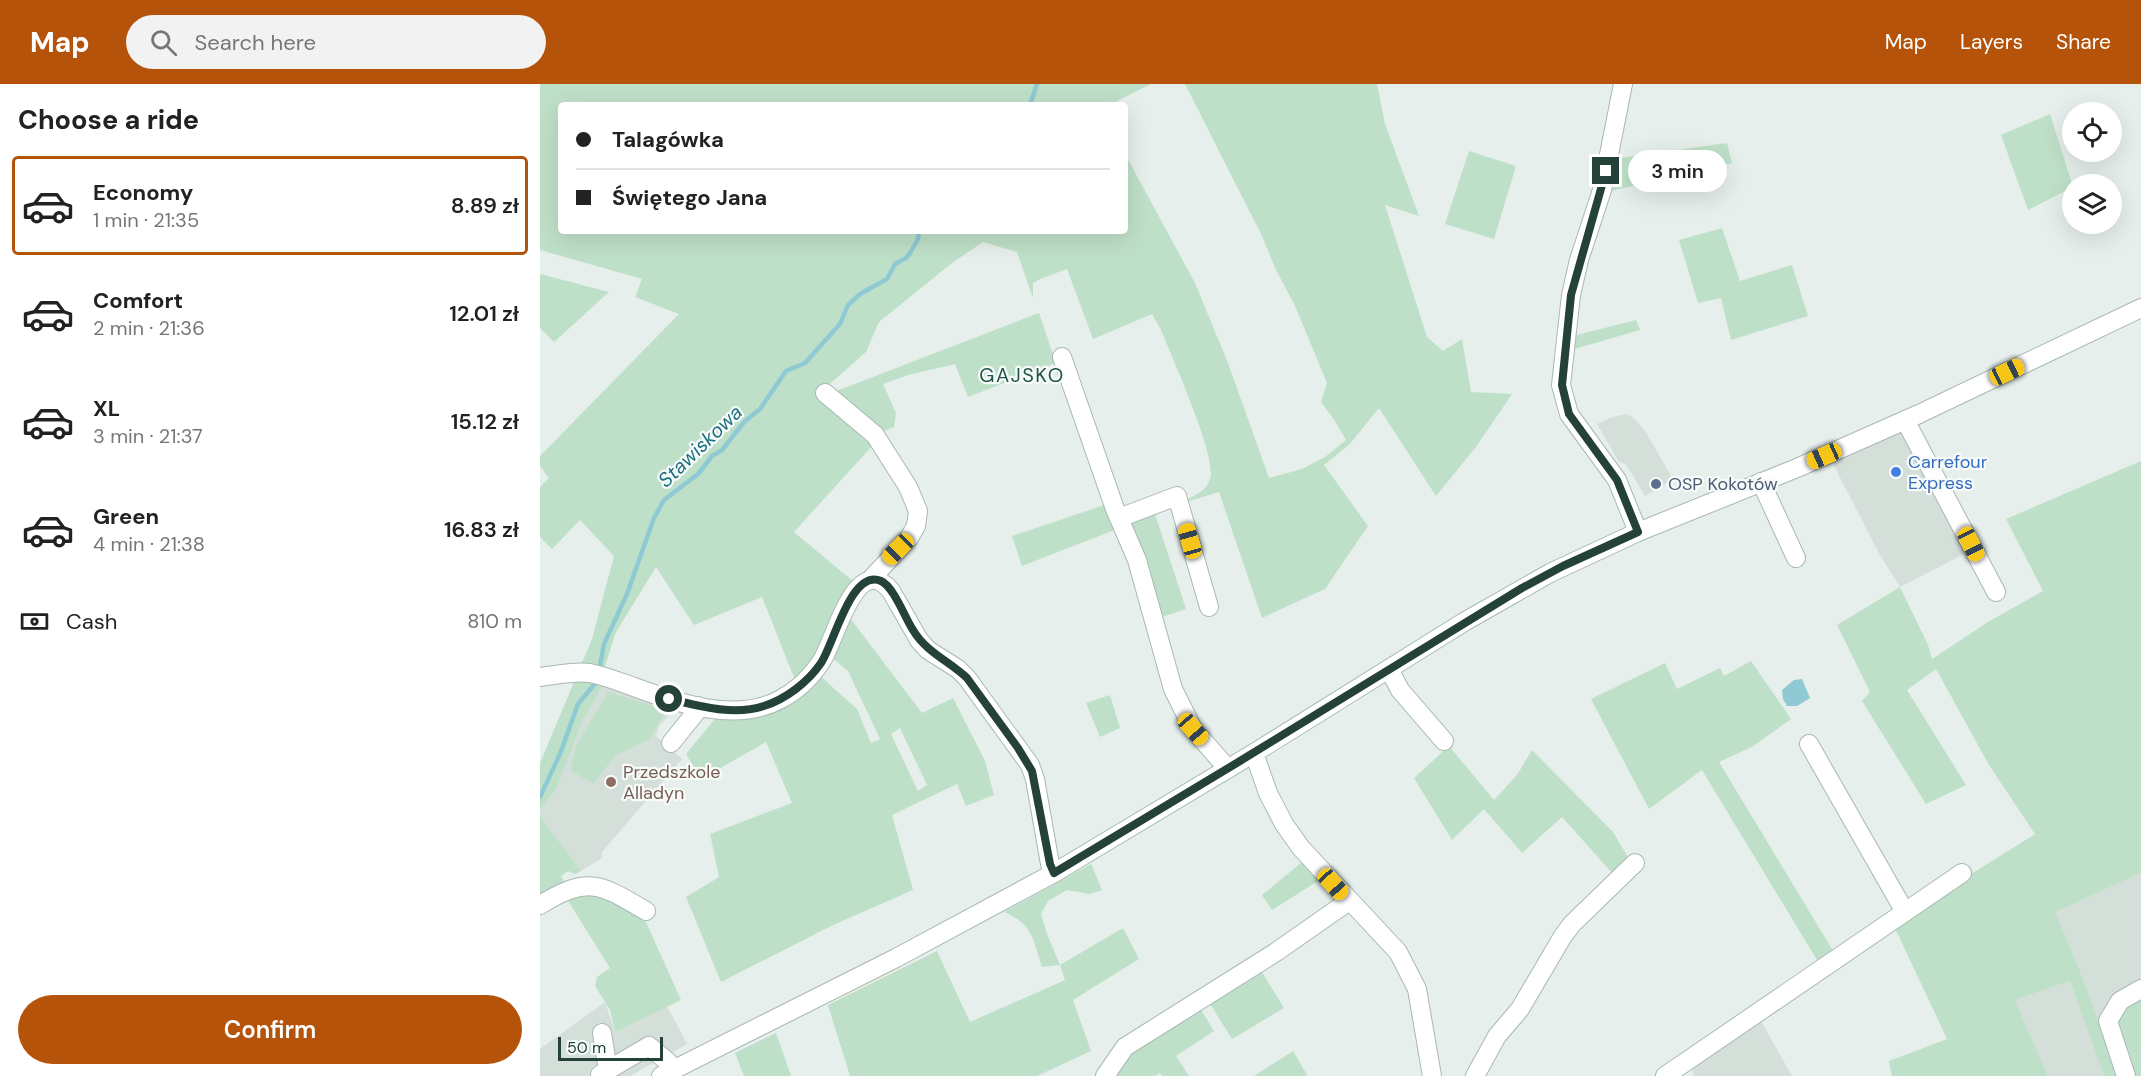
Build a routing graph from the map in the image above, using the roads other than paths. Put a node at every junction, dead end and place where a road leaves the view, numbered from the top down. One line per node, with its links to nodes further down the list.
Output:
1 (1623, 84): 8 (street)
2 (2141, 308): 5 (street)
3 (1062, 357): 7 (street)
4 (825, 393): 10 (street)
5 (1905, 420): 6 (street); 11 (street)
6 (1761, 482): 8 (street); 9 (street)
7 (1119, 518): 12 (street); 20 (street)
8 (1638, 532): 13 (street)
9 (1796, 558)
10 (872, 579): 15 (street); 22 (street)
11 (1996, 592)
12 (1209, 607)
13 (1389, 669): 16 (street); 19 (street)
14 (540, 677): 15 (street)
15 (698, 706): 17 (street)
16 (1444, 741)
17 (671, 743)
18 (1809, 744): 27 (street)
19 (1254, 753): 20 (street); 24 (street)
20 (1228, 769): 22 (street)
21 (1635, 863): 34 (street)
22 (1054, 873): 31 (street)
23 (1962, 873): 27 (street)
24 (1349, 901): 32 (street); 33 (street)
25 (540, 905): 26 (street)
26 (646, 911)
27 (1905, 912): 35 (street)
28 (2141, 989): 36 (street)
29 (602, 1032): 30 (street)
30 (603, 1073): 31 (street)
31 (667, 1073)
32 (1105, 1076)
33 (1432, 1076)
34 (1475, 1076)
35 (1665, 1076)
36 (2126, 1076)

